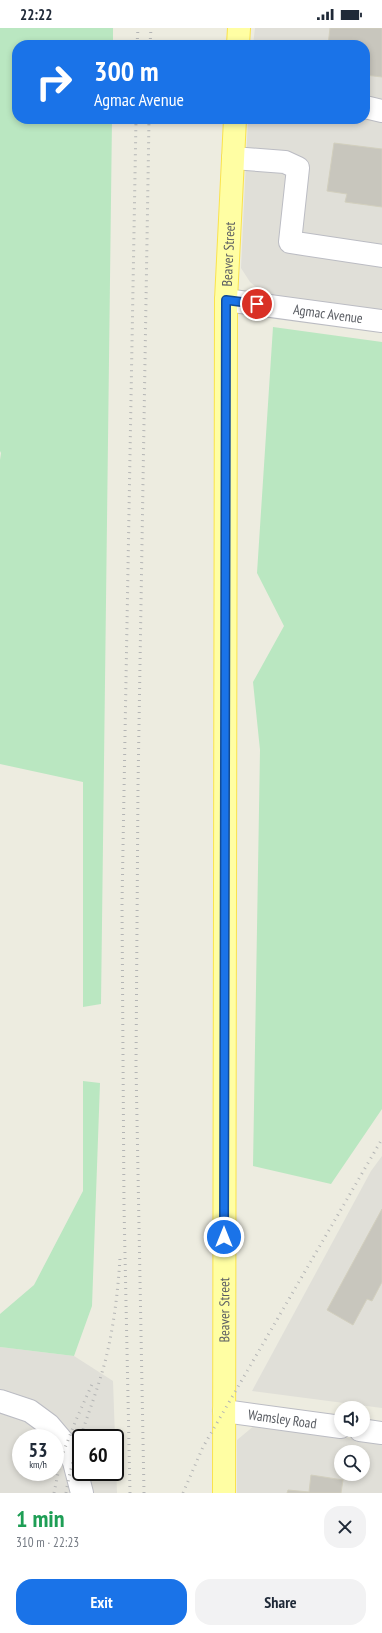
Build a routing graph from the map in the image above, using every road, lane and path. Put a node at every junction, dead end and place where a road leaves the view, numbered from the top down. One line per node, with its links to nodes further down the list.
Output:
1 (239, 28): 2 (main road)
2 (238, 40)
3 (370, 108): 4 (street)
4 (382, 111)
5 (235, 124): 6 (main road, Beaver Street)
6 (233, 158): 7 (street); 8 (main road, Beaver Street)
7 (382, 256)
8 (226, 300): 9 (street, Agmac Avenue); 11 (main road, Beaver Street)
9 (382, 321)
10 (0, 1401): 15 (street)
11 (224, 1412): 12 (street, Wamsley Road); 16 (main road, Beaver Street)
12 (334, 1426)
13 (370, 1431): 14 (street)
14 (382, 1433)
15 (82, 1493)
16 (224, 1493)

